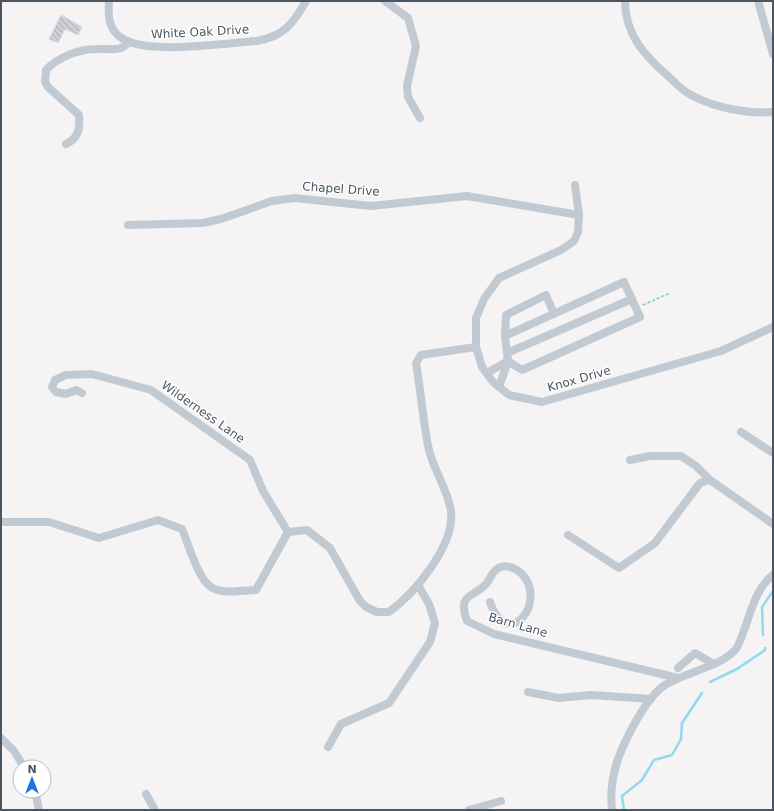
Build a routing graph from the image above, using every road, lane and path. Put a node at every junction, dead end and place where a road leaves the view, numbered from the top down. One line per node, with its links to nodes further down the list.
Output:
1 (109, 1): 6 (street, White Oak Drive)
2 (306, 1): 6 (street, White Oak Drive)
3 (385, 1): 9 (street)
4 (625, 1): 8 (street)
5 (758, 1): 7 (street)
6 (129, 42): 10 (street)
7 (773, 52)
8 (773, 112)
9 (420, 118)
10 (66, 144)
11 (575, 184): 12 (street)
12 (579, 215): 13 (street, Chapel Drive); 20 (street, Knox Drive)
13 (128, 225)
14 (670, 293): 16 (path)
15 (632, 299): 16 (street); 17 (street); 21 (street)
16 (636, 308): 21 (street)
17 (554, 314): 19 (street); 19 (street)
18 (773, 327): 23 (street, Knox Drive)
19 (504, 336): 21 (street)
20 (476, 347): 22 (street, Knox Drive); 34 (street)
21 (507, 357): 22 (street); 23 (street)
22 (487, 373): 23 (street, Knox Drive)
23 (500, 387)
24 (82, 392): 31 (street, Wilderness Lane)
25 (741, 432): 26 (street)
26 (773, 454)
27 (630, 460): 28 (street)
28 (710, 480): 30 (street); 32 (street)
29 (1, 522): 31 (street)
30 (773, 524)
31 (288, 532): 34 (street)
32 (568, 536)
33 (773, 575): 36 (street)
34 (418, 585): 42 (street)
35 (490, 602): 38 (street, Barn Lane)
36 (712, 664): 37 (street); 38 (street)
37 (678, 668)
38 (678, 678): 40 (street)
39 (528, 692): 40 (street)
40 (651, 699): 50 (street)
41 (1, 738): 43 (street)
42 (328, 747)
43 (19, 759)
44 (146, 794): 48 (street)
45 (36, 799): 47 (street)
46 (501, 801): 49 (street)
47 (38, 810)
48 (155, 810)
49 (469, 810)
50 (612, 810)

